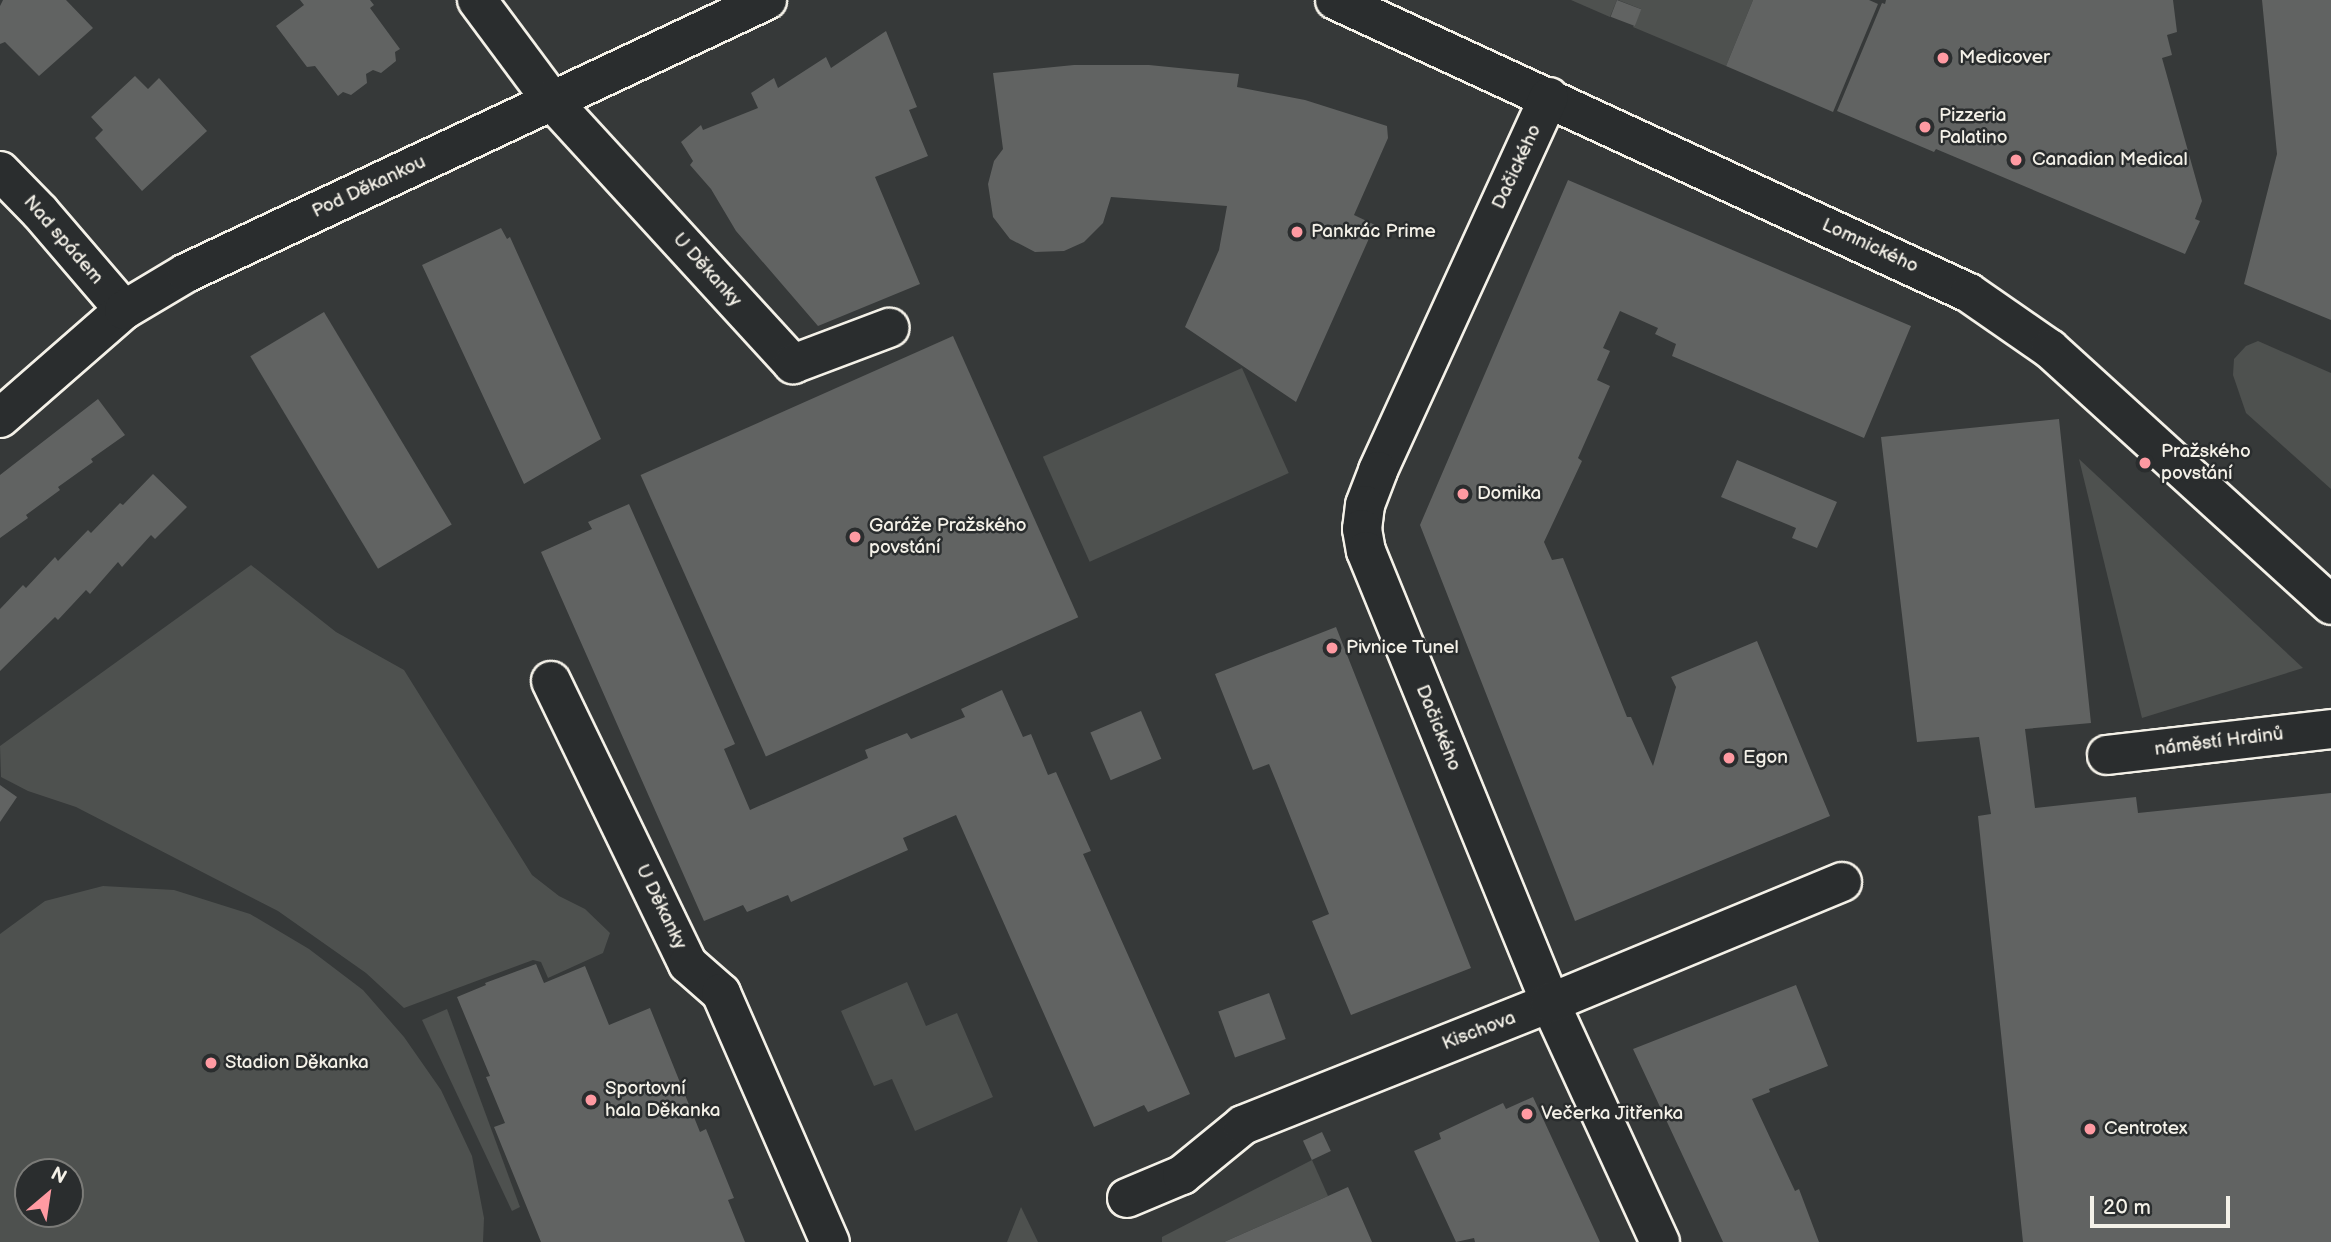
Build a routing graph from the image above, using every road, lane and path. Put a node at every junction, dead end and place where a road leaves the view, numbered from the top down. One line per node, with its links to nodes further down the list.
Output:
1 (477, 0): 5 (street)
2 (767, 0): 5 (street, Pod Děkankou)
3 (1335, 0): 4 (street, Lomnického)
4 (1549, 97): 10 (street, Lomnického); 15 (street, Dačického)
5 (552, 101): 7 (street, Pod Děkankou); 8 (street, U Děkanky)
6 (0, 171): 7 (street, Nad spádem)
7 (124, 310): 9 (street, Pod Děkankou)
8 (889, 328)
9 (0, 418)
10 (2331, 605)
11 (551, 681): 17 (street, U Děkanky)
12 (2331, 729): 13 (street, náměstí Hrdinů)
13 (2107, 755)
14 (1842, 882): 15 (street, Kischova)
15 (1550, 1003): 16 (street, Kischova); 18 (street, Dačického)
16 (1127, 1198)
17 (830, 1242)
18 (1660, 1242)

